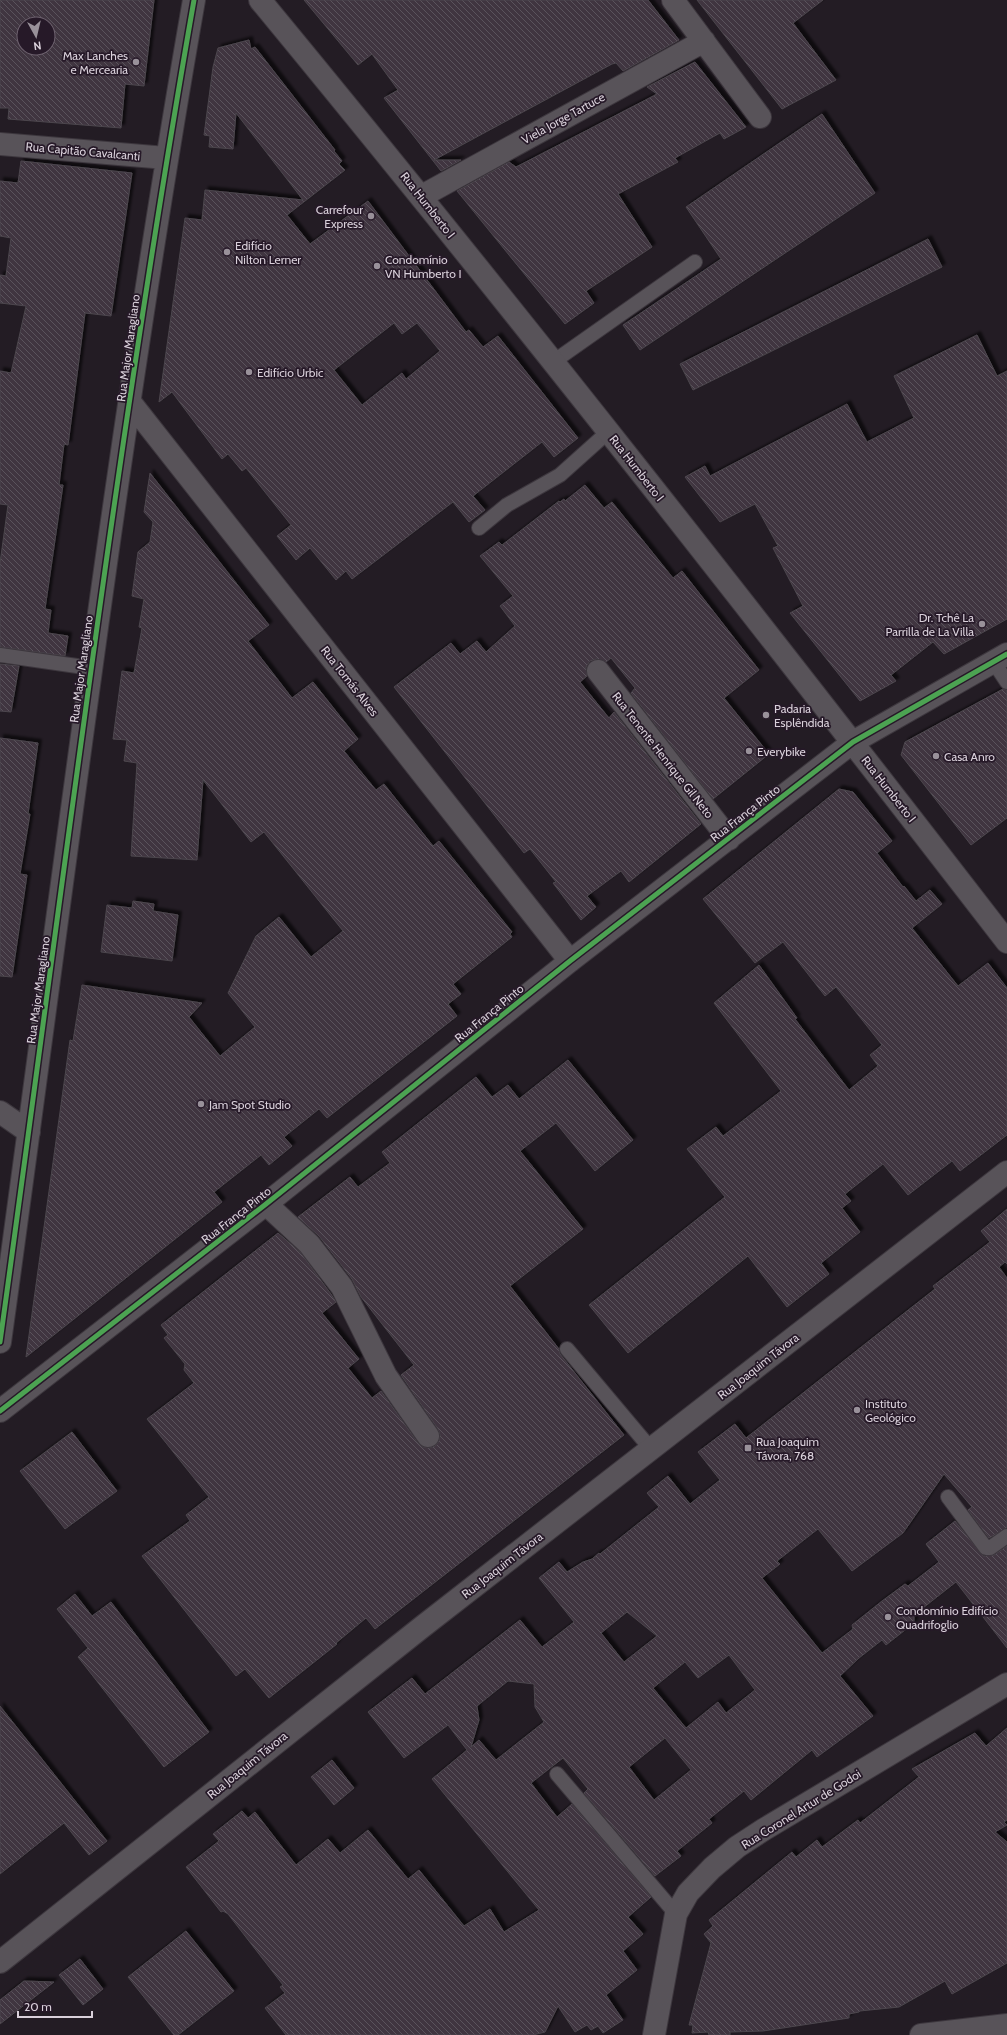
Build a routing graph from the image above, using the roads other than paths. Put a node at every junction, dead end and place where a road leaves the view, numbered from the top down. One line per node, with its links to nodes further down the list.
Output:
1 (194, 0): 7 (street, Rua Major Maragliano)
2 (260, 0): 8 (street, Rua Humberto I)
3 (673, 0): 4 (street)
4 (704, 41): 5 (street); 8 (street, Viela Jorge Tartuce)
5 (760, 117)
6 (0, 144): 7 (street, Rua Capitão Cavalcanti)
7 (166, 158): 11 (street, Rua Major Maragliano)
8 (422, 196): 10 (street, Rua Humberto I)
9 (695, 262): 10 (lane)
10 (553, 362): 12 (street, Rua Humberto I)
11 (130, 402): 16 (street, Rua Major Maragliano); 22 (street, Rua Tomás Alves)
12 (608, 432): 13 (lane); 19 (street, Rua Humberto I)
13 (479, 528)
14 (0, 655): 16 (lane)
15 (1000, 658): 18 (lane); 19 (street, Rua França Pinto)
16 (91, 668): 24 (street, Rua Major Maragliano)
17 (598, 671): 20 (street, Rua Tenente Henrique Gil Neto)
18 (1007, 682)
19 (853, 742): 20 (street, Rua França Pinto); 21 (street, Rua Humberto I)
20 (728, 839): 22 (street, Rua França Pinto)
21 (1007, 942)
22 (570, 961): 26 (street, Rua França Pinto)
23 (0, 1112): 24 (street)
24 (29, 1132): 27 (street, Rua Major Maragliano)
25 (1007, 1172): 31 (street, Rua Joaquim Távora)
26 (266, 1204): 29 (street, Rua França Pinto); 30 (street)
27 (0, 1342)
28 (567, 1349): 31 (lane)
29 (1, 1407)
30 (428, 1436)
31 (651, 1449): 37 (street, Rua Joaquim Távora)
32 (948, 1497): 33 (lane)
33 (1007, 1536)
34 (1007, 1684): 36 (street, Rua Coronel Artur de Godoi)
35 (557, 1774): 36 (lane)
36 (676, 1914): 39 (street, Rua Coronel Artur de Godoi)
37 (0, 1962)
38 (1007, 2025): 40 (street)
39 (654, 2035)
40 (921, 2035)

